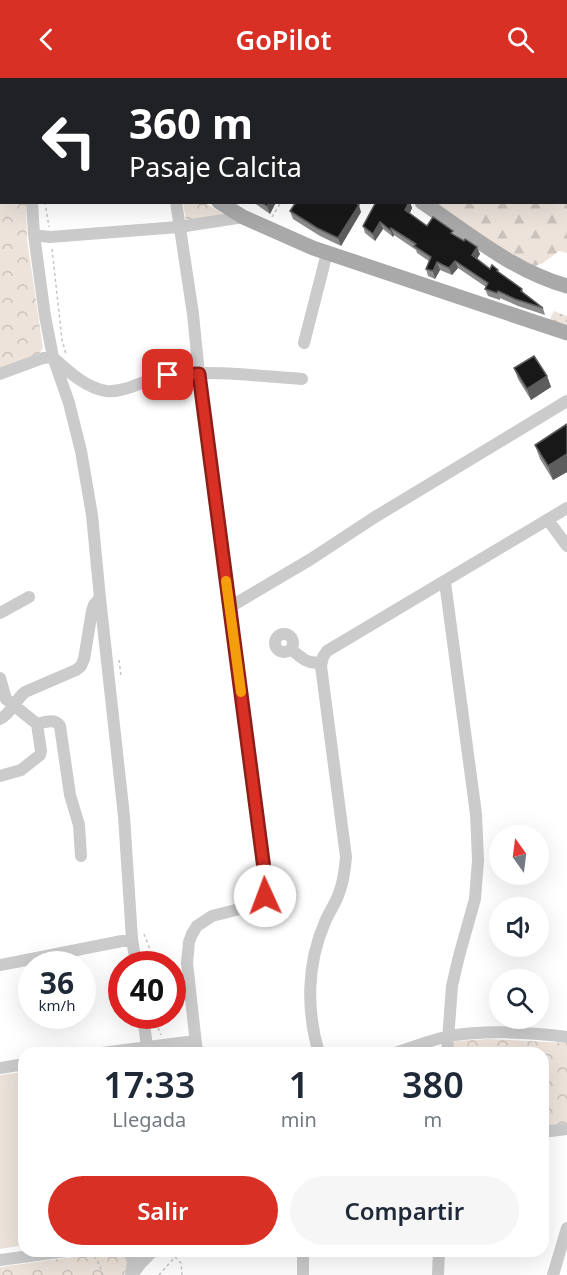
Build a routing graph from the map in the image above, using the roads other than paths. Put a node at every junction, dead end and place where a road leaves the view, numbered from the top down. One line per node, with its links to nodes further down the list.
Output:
1 (32, 204): 7 (street)
2 (176, 204): 6 (street)
3 (222, 204): 5 (main road)
4 (425, 204): 9 (main road)
5 (243, 217): 6 (street); 8 (main road)
6 (179, 227): 7 (street); 14 (street)
7 (34, 235): 12 (street)
8 (327, 253): 10 (main road); 11 (street)
9 (567, 286)
10 (567, 333)
11 (304, 343)
12 (53, 357): 13 (street); 14 (street); 22 (street)
13 (0, 374)
14 (199, 374): 15 (street); 23 (street)
15 (302, 379)
16 (565, 403): 23 (street)
17 (567, 508): 18 (street)
18 (548, 520): 19 (street); 20 (street)
19 (567, 546)
20 (445, 582): 26 (street); 37 (street)
21 (28, 597): 24 (street)
22 (100, 598): 28 (street); 33 (street)
23 (230, 607): 40 (street)
24 (0, 613)
25 (291, 649): 26 (street)
26 (321, 662): 41 (street)
27 (0, 678): 28 (street)
28 (14, 706): 29 (street); 30 (street)
29 (0, 718)
30 (37, 724): 31 (street); 32 (street)
31 (0, 776)
32 (81, 856)
33 (132, 939): 34 (street); 35 (street)
34 (134, 951)
35 (0, 965)
36 (145, 1029): 39 (street)
37 (448, 1036): 38 (street); 42 (street); 43 (street)
38 (567, 1037)
39 (147, 1047): 40 (street)
40 (196, 1047)
41 (318, 1047)
42 (414, 1047)
43 (447, 1047)
44 (18, 1065): 45 (street)
45 (0, 1068)
46 (567, 1129): 47 (street)
47 (549, 1131)
48 (567, 1228): 58 (street)
49 (22, 1257): 54 (street)
50 (131, 1257): 55 (street)
51 (152, 1257): 55 (street)
52 (303, 1257): 56 (street)
53 (439, 1257): 57 (street)
54 (0, 1260)
55 (132, 1275)
56 (303, 1275)
57 (438, 1275)
58 (553, 1275)

